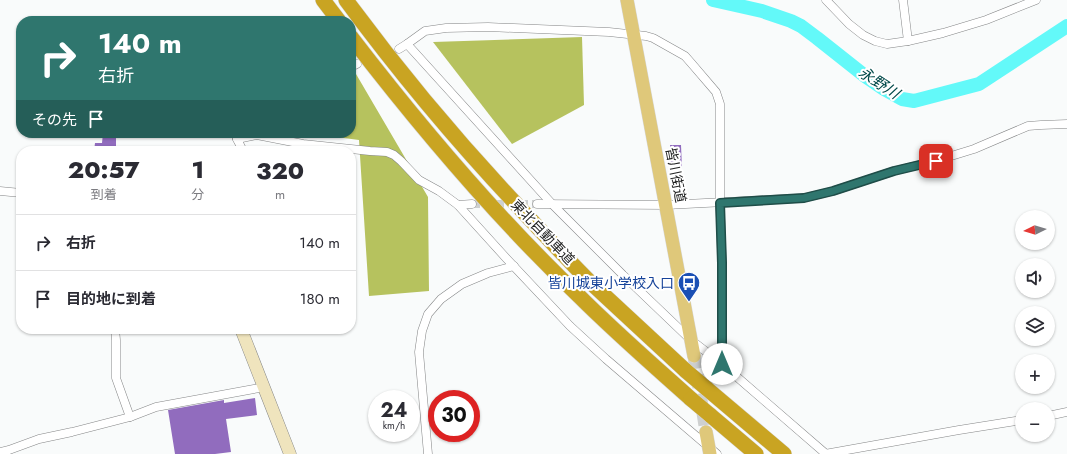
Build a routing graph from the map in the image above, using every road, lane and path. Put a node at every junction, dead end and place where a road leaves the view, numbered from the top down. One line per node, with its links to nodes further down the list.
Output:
1 (323, 0): 7 (highway)
2 (346, 0): 42 (highway, 東北自動車道, bridge)
3 (627, 0): 8 (main road, 皆川街道)
4 (826, 0): 9 (street)
5 (903, 0): 9 (street)
6 (1036, 0): 9 (street)
7 (335, 16)
8 (633, 33): 11 (street); 19 (street); 24 (main road, 皆川街道)
9 (908, 41)
10 (356, 43): 41 (highway, 東北自動車道, bridge)
11 (407, 44): 12 (street); 23 (street)
12 (399, 49)
13 (1067, 124): 19 (street)
14 (272, 138): 15 (street)
15 (322, 146)
16 (356, 150): 22 (street)
17 (0, 191): 18 (street)
18 (16, 193)
19 (720, 203): 24 (street); 30 (street)
20 (472, 204): 22 (street)
21 (537, 204): 23 (street)
22 (458, 205): 25 (street)
23 (553, 205): 24 (street); 28 (street)
24 (666, 205): 28 (main road, 皆川街道)
25 (514, 266): 38 (street); 40 (street)
26 (115, 334): 34 (street)
27 (243, 334): 31 (street)
28 (691, 340): 29 (main road, 皆川街道); 30 (street)
29 (694, 356)
30 (722, 364): 43 (street)
31 (265, 387): 34 (street); 39 (street)
32 (1067, 412): 33 (street)
33 (1055, 415)
34 (130, 417): 37 (street)
35 (1015, 421): 43 (street)
36 (706, 432): 38 (main road)
37 (0, 452)
38 (712, 452)
39 (290, 454)
40 (428, 454)
41 (756, 454)
42 (784, 454)
43 (826, 454)

